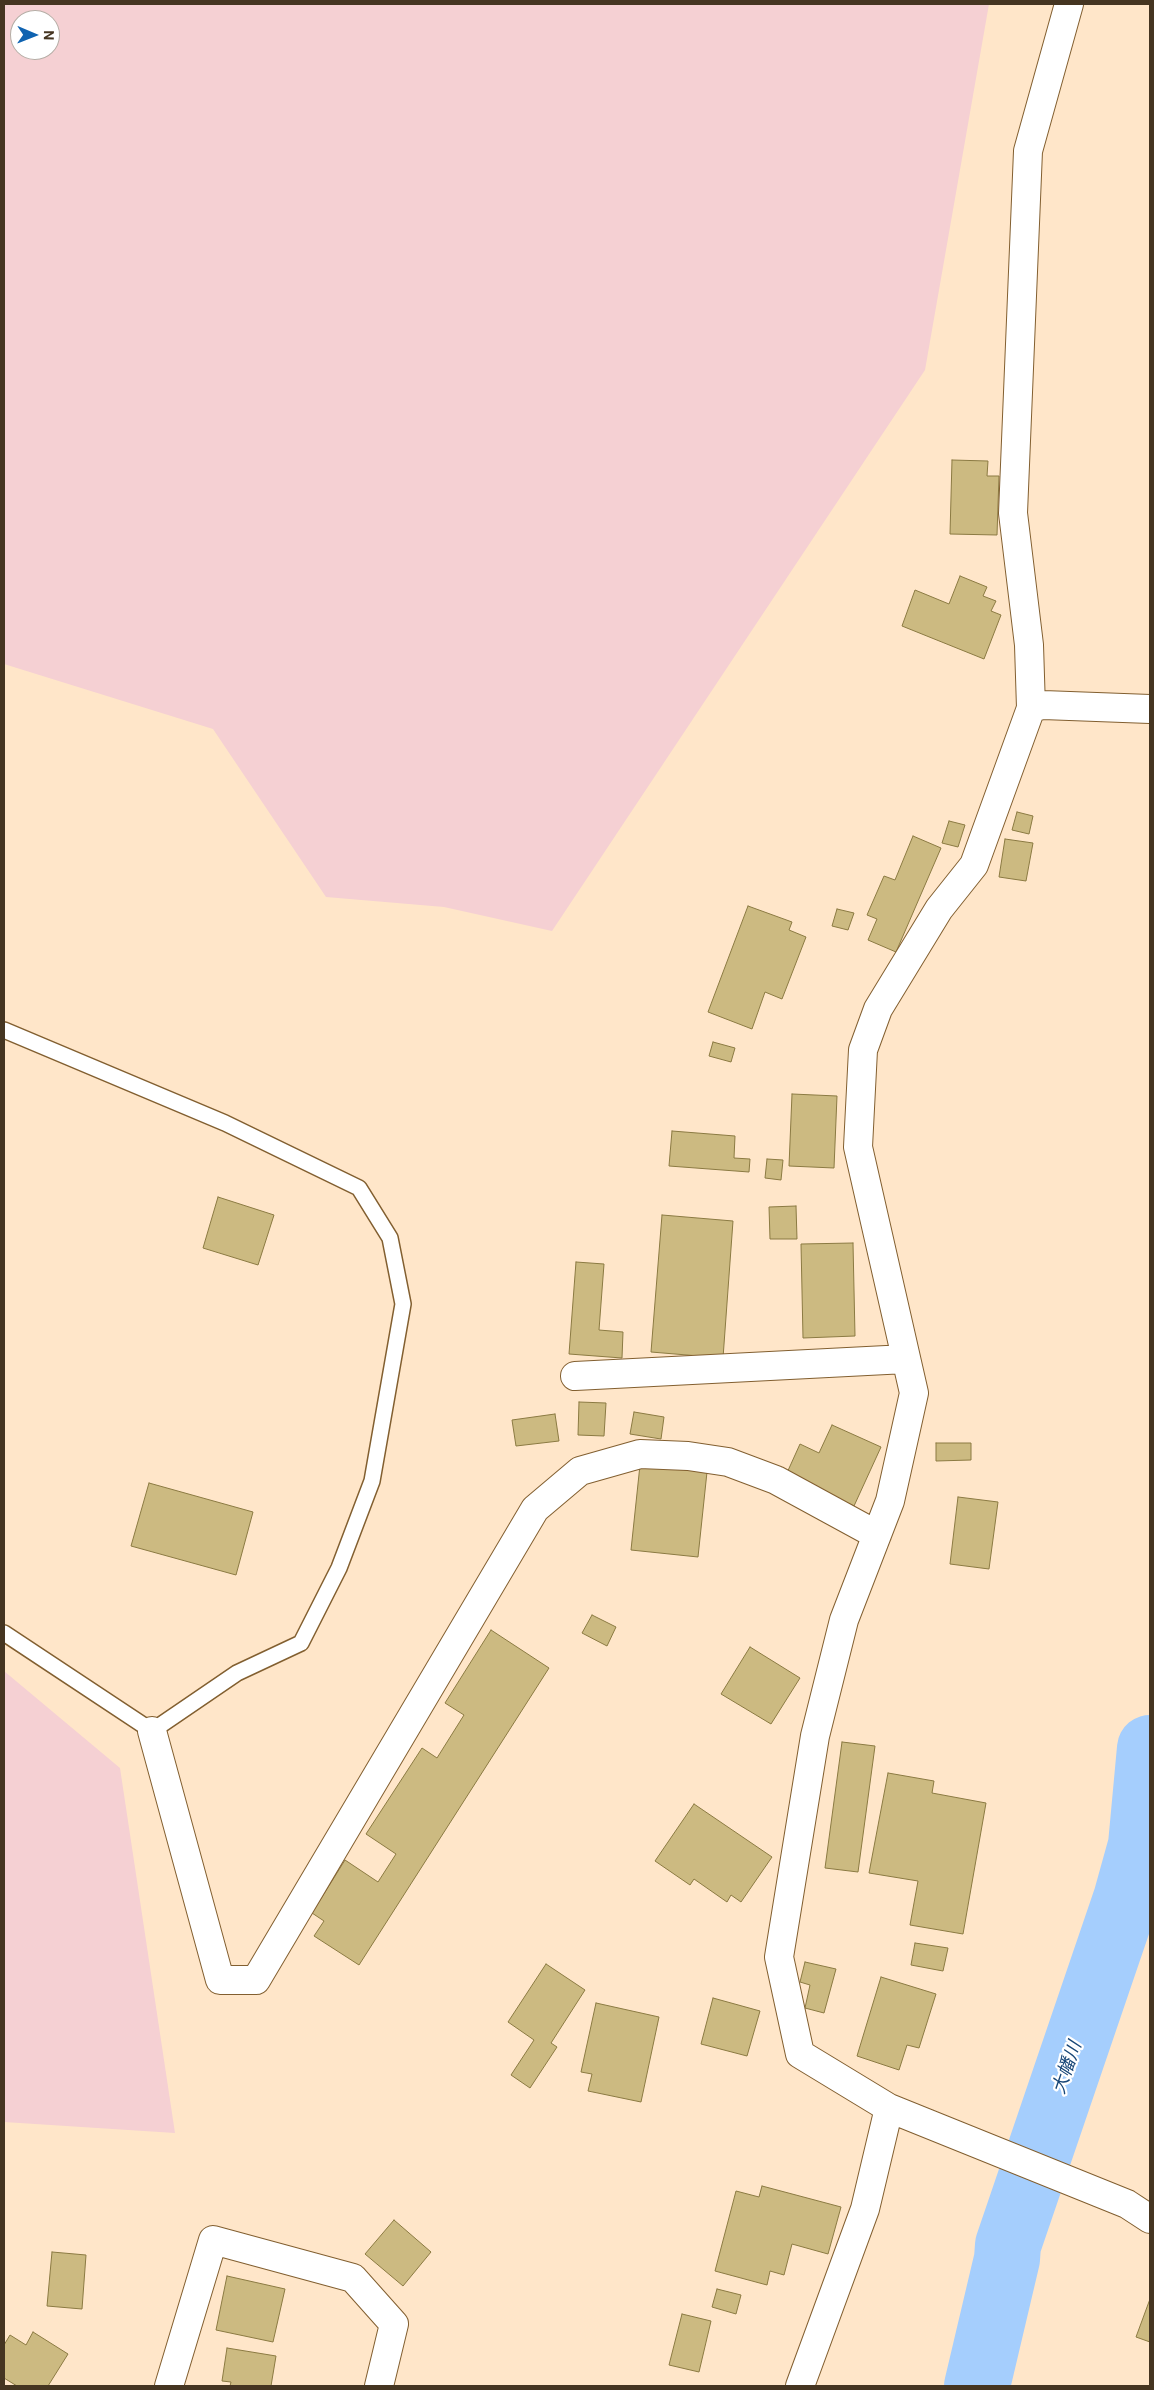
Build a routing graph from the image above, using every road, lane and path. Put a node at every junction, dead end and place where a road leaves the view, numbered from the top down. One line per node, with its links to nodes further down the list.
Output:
1 (1069, 4): 2 (street)
2 (1037, 707): 3 (street); 5 (street)
3 (1150, 709)
4 (4, 1030): 9 (lane)
5 (906, 1358): 6 (street); 7 (street)
6 (575, 1376)
7 (877, 1535): 9 (street); 10 (street)
8 (4, 1633): 9 (lane)
9 (152, 1731)
10 (889, 2108): 11 (street); 14 (street)
11 (1150, 2219)
12 (169, 2386): 13 (street)
13 (379, 2386)
14 (800, 2386)

